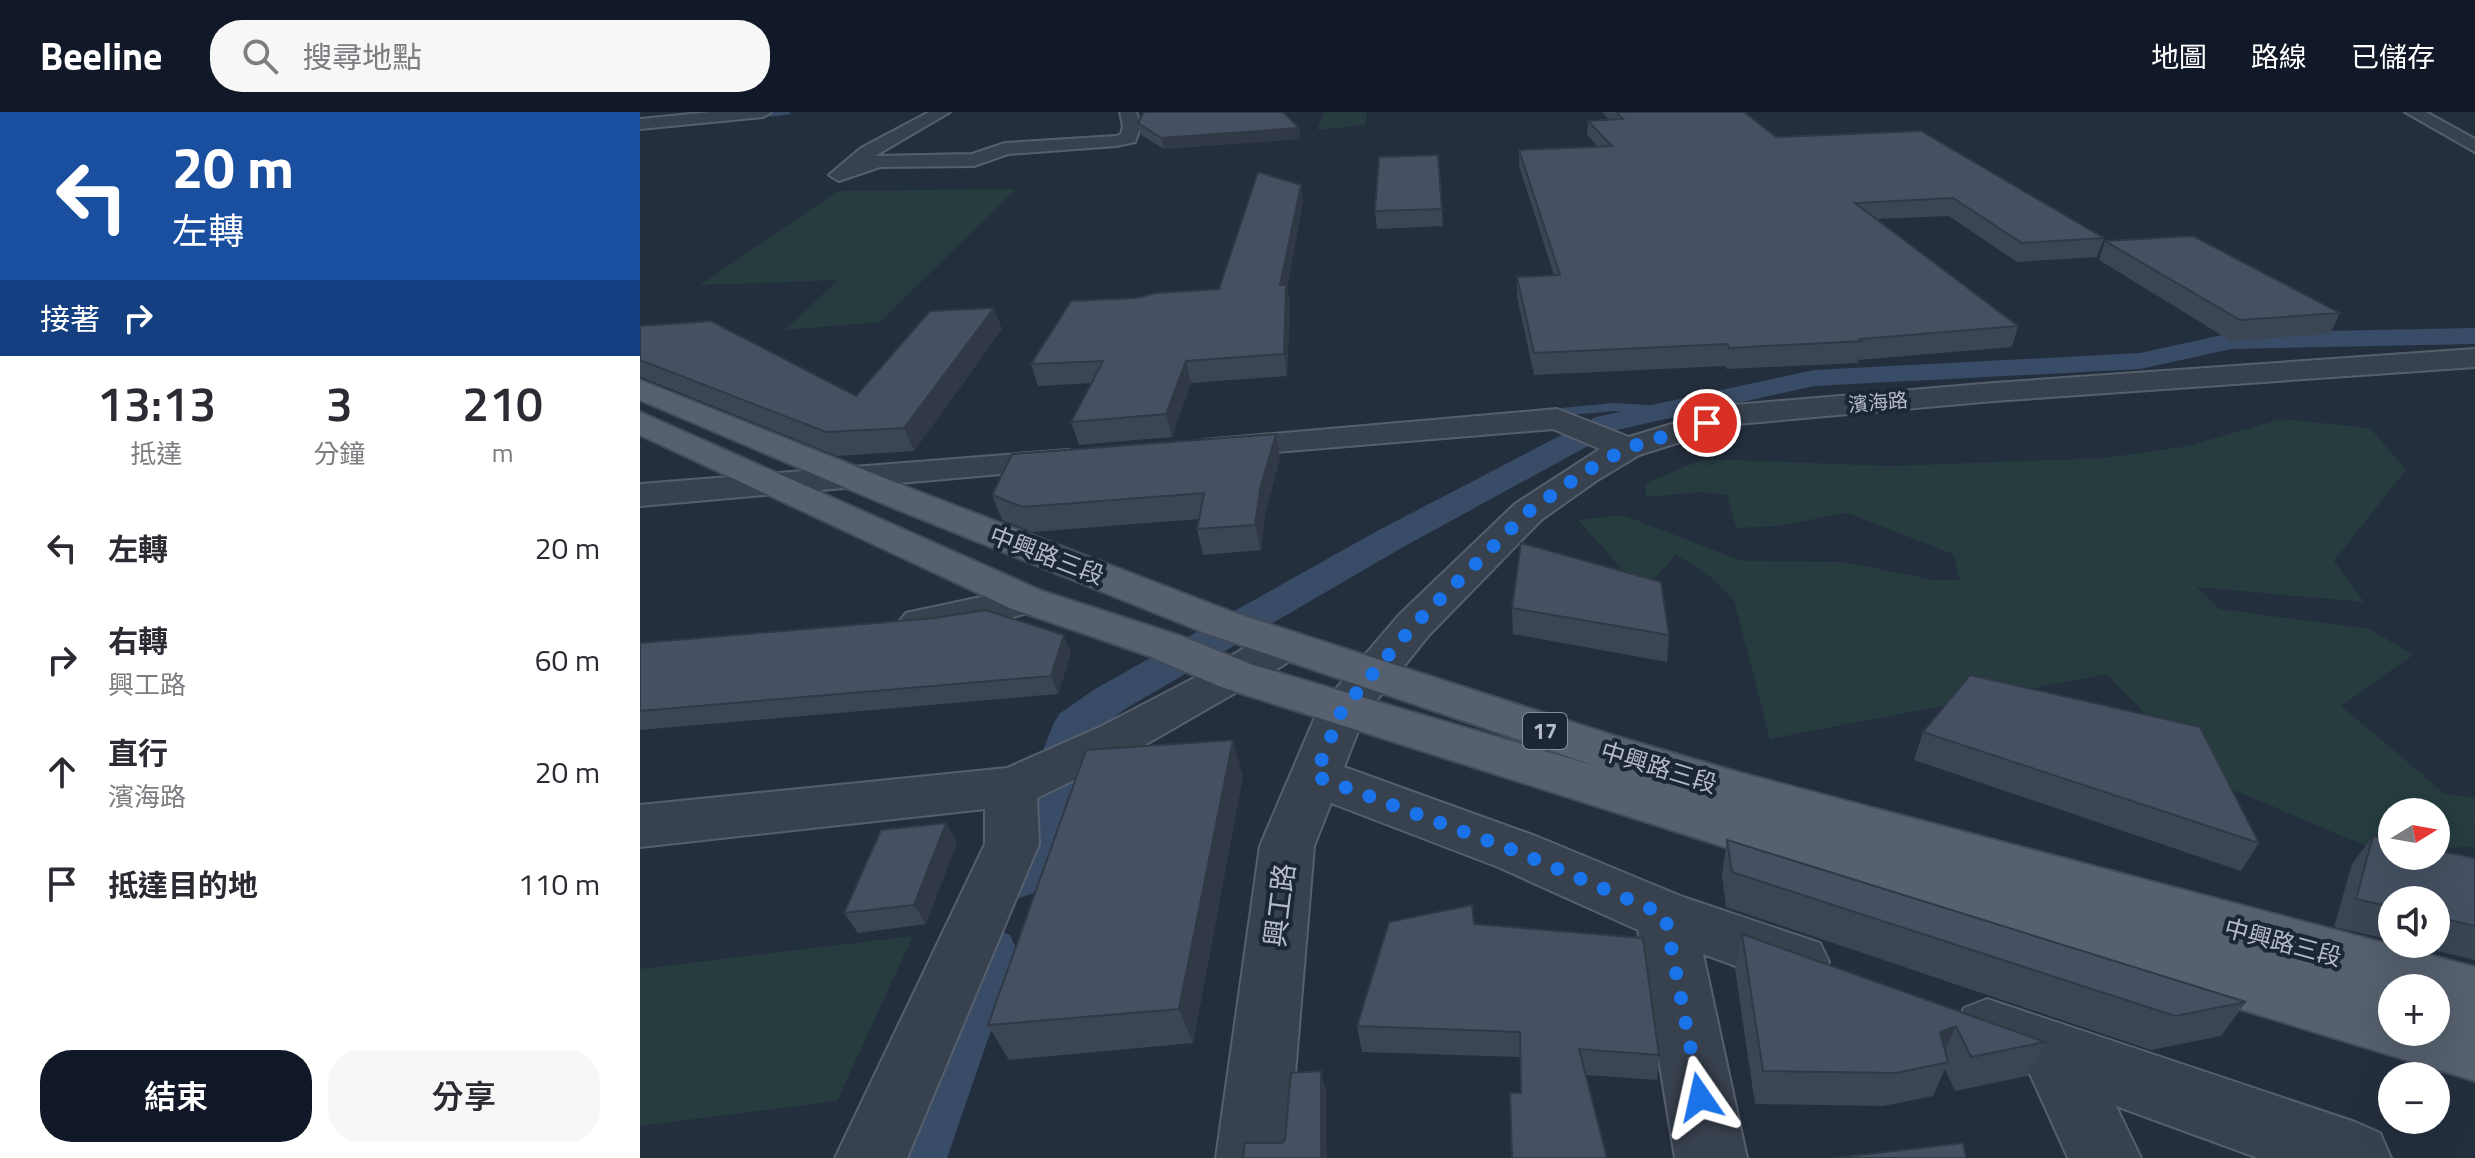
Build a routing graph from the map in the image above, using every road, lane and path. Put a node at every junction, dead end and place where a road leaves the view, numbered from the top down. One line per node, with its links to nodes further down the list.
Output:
1 (763, 112): 6 (street)
2 (942, 112): 10 (street)
3 (1128, 112): 10 (street)
4 (2413, 112): 9 (street)
5 (2433, 112): 8 (street)
6 (640, 124)
7 (1028, 125): 10 (street)
8 (2475, 134)
9 (2475, 146)
10 (1005, 149)
11 (2475, 358): 14 (street, 濱海路)
12 (640, 389): 17 (main road, 中興路三段 / 17)
13 (640, 422): 18 (main road, 中興路三段 / 17)
14 (1627, 448): 15 (street); 24 (street, 濱海路)
15 (1180, 450)
16 (1102, 457): 17 (street)
17 (851, 478): 18 (street); 22 (main road, 中興路三段 / 17)
18 (771, 485): 19 (street); 20 (main road, 中興路三段 / 17)
19 (640, 495)
20 (1027, 600): 21 (street); 23 (main road, 中興路三段 / 17)
21 (883, 625)
22 (1284, 644): 23 (street); 24 (main road, 中興路三段 / 17)
23 (1237, 676): 24 (main road, 中興路三段 / 17); 26 (street)
24 (1357, 692): 25 (street, 興工路); 30 (main road, 中興路三段 / 17); 32 (main road, 中興路三段 / 17)
25 (1315, 776): 28 (street); 37 (street, 興工路)
26 (1029, 781): 27 (street); 36 (street)
27 (640, 826)
28 (1665, 915): 29 (street); 38 (street)
29 (1844, 979)
30 (2475, 995)
31 (1934, 1011): 35 (street)
32 (2378, 1021)
33 (2450, 1043): 34 (main road)
34 (2475, 1050)
35 (2053, 1053): 39 (street); 40 (street)
36 (871, 1158)
37 (1252, 1158)
38 (1711, 1158)
39 (2105, 1158)
40 (2355, 1158)

